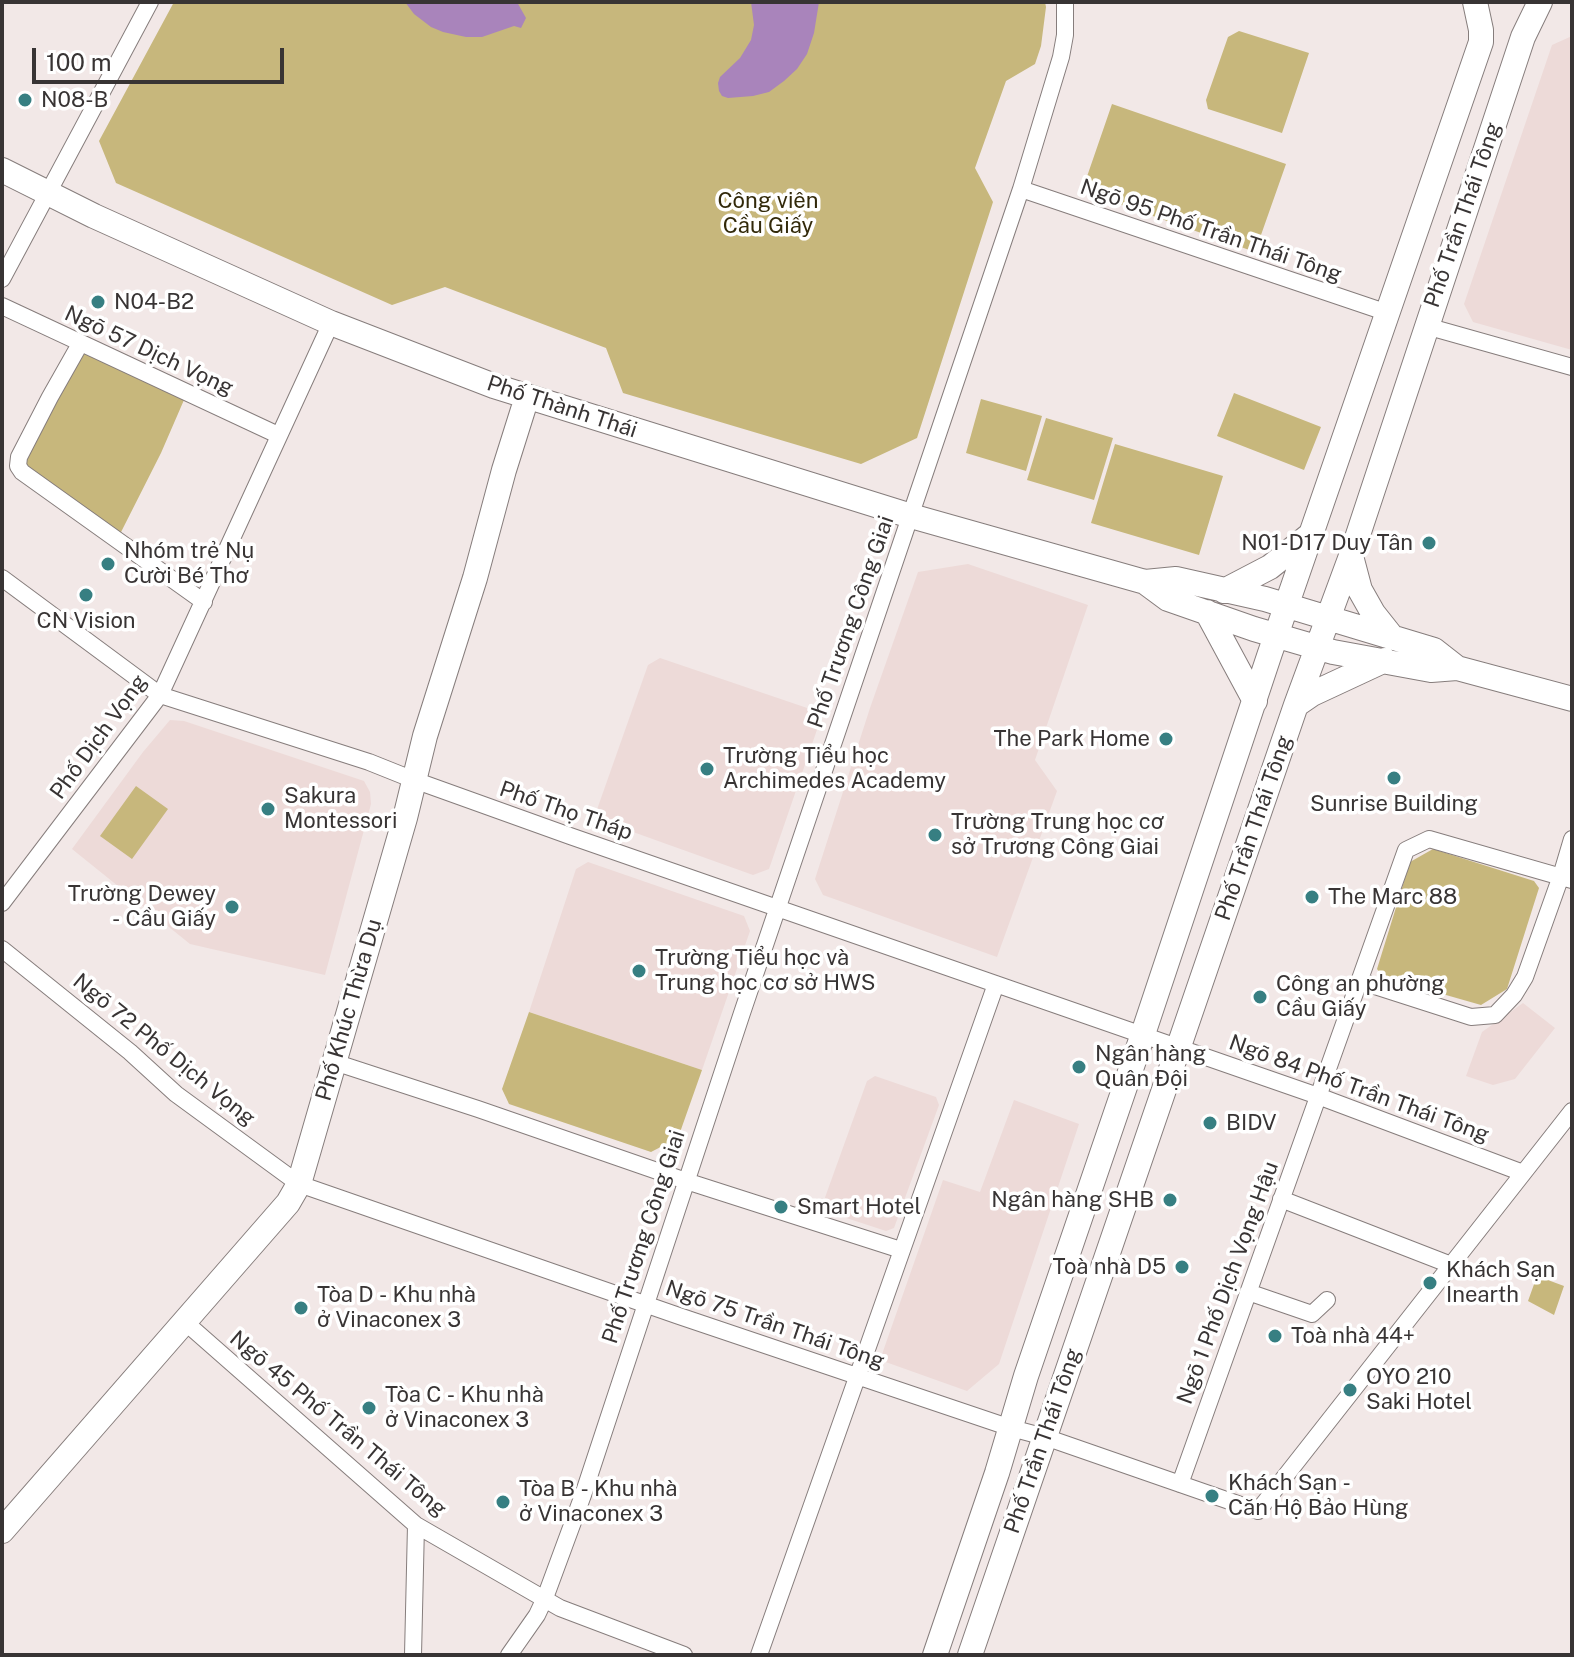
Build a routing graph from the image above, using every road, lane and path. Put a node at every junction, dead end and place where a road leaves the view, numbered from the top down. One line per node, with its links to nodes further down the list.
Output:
1 (150, 2): 9 (street)
2 (1065, 2): 8 (street, Phố Trương Công Giai)
3 (1475, 2): 5 (main road, Phố Trần Thái Tông)
4 (1540, 2): 6 (main road, Phố Trần Thái Tông)
5 (1481, 30): 6 (main road); 12 (main road, Phố Trần Thái Tông)
6 (1523, 37): 14 (main road, Phố Trần Thái Tông)
7 (2, 170): 9 (main road, Phố Thành Thái)
8 (1021, 189): 12 (street, Ngõ 95 Phố Trần Thái Tông); 19 (street, Phố Trương Công Giai)
9 (48, 192): 10 (street); 13 (main road, Phố Thành Thái)
10 (2, 279)
11 (2, 306): 15 (street, Ngõ 57 Dịch Vọng)
12 (1388, 313): 20 (main road, Phố Trần Thái Tông)
13 (331, 323): 17 (main road, Phố Thành Thái); 18 (street, Phố Dịch Vọng)
14 (1426, 326): 16 (street); 21 (main road, Phố Trần Thái Tông)
15 (80, 344): 18 (street, Ngõ 57 Dịch Vọng); 25 (street)
16 (1572, 367)
17 (527, 397): 19 (main road, Phố Thành Thái); 36 (main road, Phố Khúc Thừa Dụ)
18 (278, 435): 25 (street, Phố Dịch Vọng)
19 (911, 516): 23 (main road, Phố Thành Thái); 40 (street, Phố Trương Công Giai)
20 (1310, 535): 24 (main road); 26 (main road, Phố Trần Thái Tông)
21 (1351, 556): 28 (main road, Phố Trần Thái Tông); 31 (main road)
22 (2, 578): 32 (street, Phố Thọ Tháp)
23 (1145, 582): 24 (main road, Phố Thành Thái); 27 (main road, Phố Thành Thái)
24 (1224, 591): 26 (main road, Phố Thành Thái)
25 (204, 602): 32 (street, Phố Dịch Vọng)
26 (1286, 606): 28 (main road, Phố Thành Thái); 29 (main road, Phố Trần Thái Tông)
27 (1207, 612): 29 (main road, Phố Thành Thái); 34 (main road)
28 (1329, 617): 30 (main road, Phố Trần Thái Tông); 31 (main road, Phố Thành Thái)
29 (1276, 636): 30 (main road, Phố Thành Thái); 34 (main road, Phố Trần Thái Tông)
30 (1317, 647): 31 (main road, Phố Thành Thái); 35 (main road, Phố Trần Thái Tông)
31 (1388, 649): 33 (main road); 35 (main road)
32 (160, 695): 36 (street, Phố Thọ Tháp); 39 (street, Phố Dịch Vọng)
33 (1572, 699)
34 (1255, 701): 44 (main road, Phố Trần Thái Tông)
35 (1296, 705): 45 (main road, Phố Trần Thái Tông)
36 (414, 780): 40 (street, Phố Thọ Tháp); 46 (main road, Phố Khúc Thừa Dụ)
37 (1572, 839): 38 (street)
38 (1566, 878): 42 (street); 42 (street, Ngõ 1 Phố Dịch Vọng Hậu)
39 (2, 903)
40 (777, 907): 43 (street, Phố Thọ Tháp); 50 (street, Phố Trương Công Giai)
41 (2, 949): 51 (street, Ngõ 72 Phố Dịch Vọng)
42 (1359, 981): 47 (street, Ngõ 1 Phố Dịch Vọng Hậu)
43 (996, 984): 44 (street, Phố Thọ Tháp); 53 (street)
44 (1143, 1034): 45 (street, Ngõ 84 Phố Trần Thái Tông); 60 (main road, Phố Trần Thái Tông)
45 (1179, 1047): 47 (street, Ngõ 84 Phố Trần Thái Tông); 61 (main road, Phố Trần Thái Tông)
46 (334, 1062): 50 (street); 51 (main road, Phố Khúc Thừa Dụ)
47 (1318, 1096): 49 (street, Ngõ 84 Phố Trần Thái Tông); 52 (street, Ngõ 1 Phố Dịch Vọng Hậu)
48 (1572, 1111): 49 (street)
49 (1523, 1173): 54 (street)
50 (686, 1181): 53 (street); 57 (street, Phố Trương Công Giai)
51 (299, 1184): 57 (street, Ngõ 75 Trần Thái Tông); 58 (main road, Phố Khúc Thừa Dụ)
52 (1281, 1199): 54 (street); 55 (street, Ngõ 1 Phố Dịch Vọng Hậu)
53 (901, 1250): 59 (street)
54 (1451, 1265): 62 (street, Ngõ 75 Trần Thái Tông)
55 (1248, 1292): 56 (street); 62 (street, Ngõ 1 Phố Dịch Vọng Hậu)
56 (1327, 1300)
57 (646, 1304): 59 (street, Ngõ 75 Trần Thái Tông); 65 (street, Phố Trương Công Giai)
58 (185, 1322): 63 (street, Ngõ 45 Phố Trần Thái Tông); 64 (main road, Phố Khúc Thừa Dụ)
59 (857, 1376): 60 (street, Ngõ 75 Trần Thái Tông); 69 (street)
60 (1011, 1428): 61 (street, Ngõ 75 Trần Thái Tông); 70 (main road, Phố Trần Thái Tông)
61 (1045, 1437): 62 (street, Ngõ 75 Trần Thái Tông); 71 (main road, Phố Trần Thái Tông)
62 (1180, 1484)
63 (416, 1525): 65 (street, Ngõ 45 Phố Trần Thái Tông); 66 (street)
64 (2, 1531)
65 (545, 1598): 67 (street, Phố Trương Công Giai); 68 (street, Ngõ 45 Phố Trần Thái Tông)
66 (413, 1655)
67 (509, 1655)
68 (684, 1655)
69 (759, 1655)
70 (935, 1655)
71 (970, 1655)

